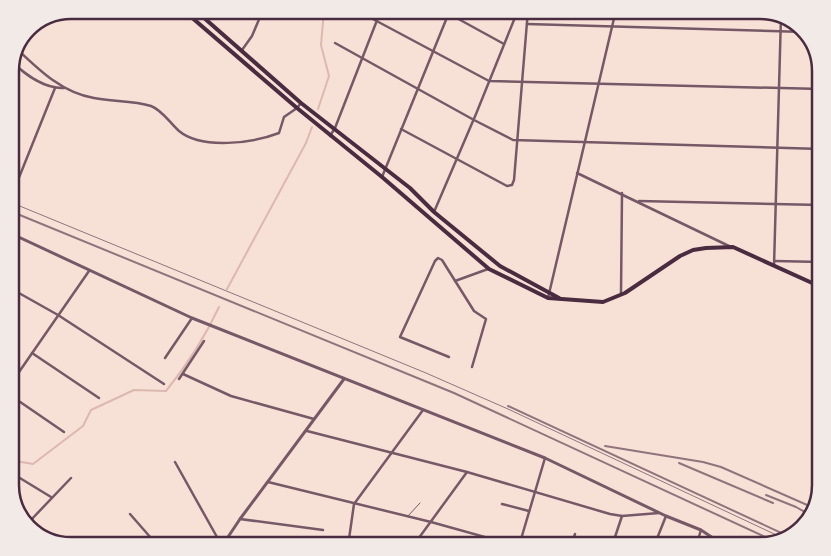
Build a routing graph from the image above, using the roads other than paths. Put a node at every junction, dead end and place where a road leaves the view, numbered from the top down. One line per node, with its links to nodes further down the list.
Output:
1 (194, 19): 32 (main road)
2 (206, 19): 18 (main road)
3 (259, 19): 18 (street)
4 (372, 19): 10 (street)
5 (446, 19): 19 (street)
6 (461, 19): 17 (street)
7 (514, 19): 17 (street)
8 (527, 19): 12 (street)
9 (614, 19): 13 (street)
10 (376, 21): 19 (street); 21 (street)
11 (781, 23): 14 (street)
12 (527, 24): 13 (street); 24 (street)
13 (612, 26): 14 (street); 25 (street)
14 (780, 31): 15 (street); 28 (street)
15 (794, 32)
16 (335, 43): 21 (street)
17 (504, 44): 23 (street)
18 (242, 50): 31 (main road)
19 (433, 51): 23 (street); 29 (street)
20 (22, 54): 27 (street)
21 (362, 58): 29 (street); 34 (street)
22 (19, 68): 26 (street)
23 (489, 81): 24 (street); 33 (street)
24 (522, 81): 25 (street); 37 (street)
25 (599, 83): 28 (street); 38 (street)
26 (55, 88): 27 (street); 45 (street)
27 (65, 88): 32 (street)
28 (779, 88): 30 (street); 39 (street)
29 (418, 89): 33 (street); 35 (street)
30 (812, 90)
31 (301, 103): 32 (street); 34 (main road)
32 (297, 108): 36 (main road)
33 (474, 120): 37 (street); 41 (street)
34 (335, 128): 36 (street); 42 (main road)
35 (401, 129): 41 (street); 42 (street)
36 (330, 136): 44 (main road)
37 (518, 140): 38 (street); 41 (street)
38 (585, 142): 39 (street); 43 (street)
39 (778, 148): 40 (street); 48 (street)
40 (812, 149)
41 (457, 160): 50 (street)
42 (386, 168): 44 (street); 50 (main road)
43 (577, 173): 46 (street); 61 (street)
44 (382, 177): 56 (main road)
45 (19, 178)
46 (622, 194): 47 (street); 62 (street)
47 (639, 201): 48 (street); 52 (street)
48 (776, 204): 49 (street); 53 (street)
49 (812, 205)
50 (434, 212): 61 (main road)
51 (19, 237): 57 (street)
52 (733, 247): 55 (main road); 62 (main road)
53 (774, 261): 54 (street); 55 (street)
54 (812, 262)
55 (774, 266): 59 (main road)
56 (489, 269): 58 (street); 61 (main road)
57 (89, 271): 63 (street); 64 (street)
58 (455, 281): 68 (street); 69 (street)
59 (812, 284)
60 (19, 293): 63 (street)
61 (548, 295): 62 (main road)
62 (621, 295)
63 (58, 315): 66 (street); 74 (street)
64 (192, 318): 67 (street); 73 (street)
65 (204, 341): 71 (street)
66 (32, 354): 70 (street); 75 (street)
67 (165, 358)
68 (448, 358)
69 (472, 367)
70 (19, 372)
71 (183, 374): 72 (street); 78 (street)
72 (179, 379)
73 (344, 379): 77 (street); 78 (street)
74 (164, 384)
75 (99, 398)
76 (19, 401): 80 (street)
77 (423, 410): 81 (street); 82 (street)
78 (315, 420): 79 (street)
79 (306, 431): 81 (street); 87 (street)
80 (64, 432)
81 (393, 453): 84 (street); 91 (street)
82 (545, 458): 88 (street); 94 (street)
83 (175, 462): 106 (street)
84 (467, 472): 88 (street); 101 (street)
85 (19, 477): 89 (street)
86 (71, 478): 89 (street)
87 (268, 482): 91 (street); 100 (street)
88 (535, 491): 93 (street); 96 (street)
89 (51, 497): 99 (street)
90 (420, 502): 98 (lane)
91 (354, 504): 98 (street); 108 (street)
92 (502, 504): 93 (street)
93 (529, 511): 111 (street)
94 (660, 513): 96 (street); 97 (street)
95 (130, 514): 105 (street)
96 (622, 516): 113 (street)
97 (666, 516): 103 (street); 114 (street)
98 (408, 517): 101 (street)
99 (31, 519)
100 (240, 519): 102 (street); 107 (street)
101 (431, 522): 109 (street); 110 (street)
102 (323, 530)
103 (701, 530): 115 (street); 116 (street)
104 (575, 534): 112 (street)
105 (150, 537)
106 (217, 537)
107 (228, 537)
108 (349, 537)
109 (420, 537)
110 (485, 537)
111 (521, 537)
112 (574, 537)
113 (615, 537)
114 (658, 537)
115 (699, 537)
116 (712, 537)

